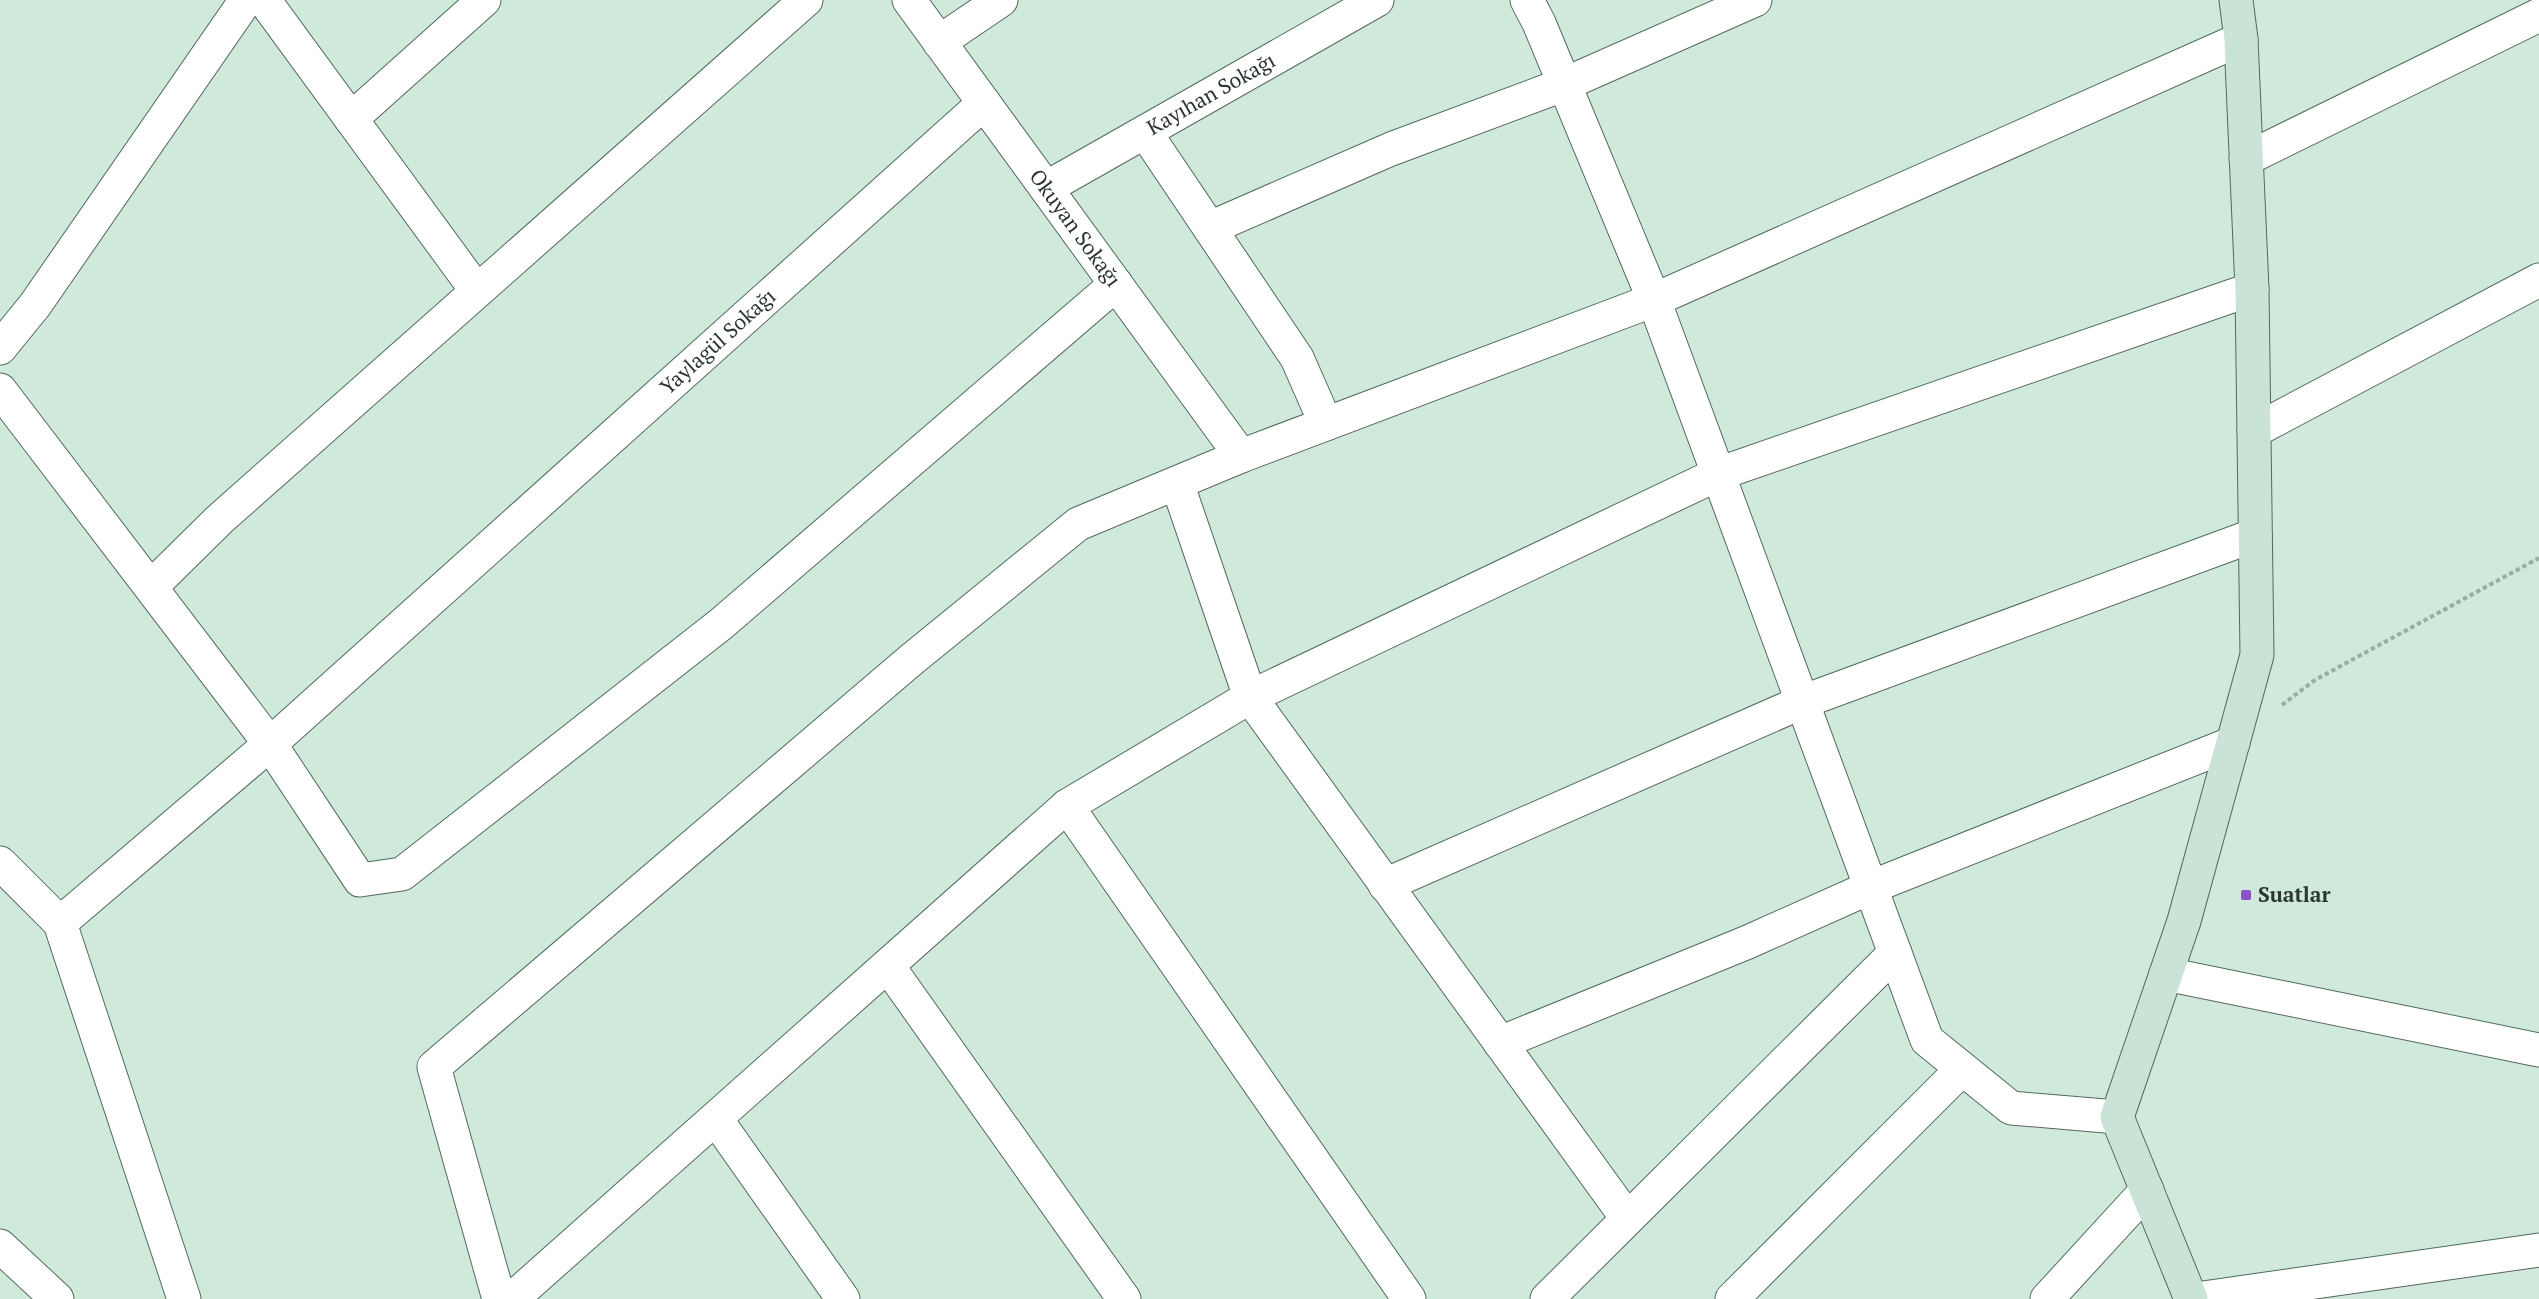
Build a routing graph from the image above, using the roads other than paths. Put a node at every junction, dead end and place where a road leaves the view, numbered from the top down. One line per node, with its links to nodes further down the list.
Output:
1 (246, 0): 26 (street)
2 (264, 0): 16 (street)
3 (484, 0): 16 (street)
4 (807, 0): 24 (street)
5 (909, 0): 13 (street, Okuyan Sokağı)
6 (1000, 0): 13 (street)
7 (1377, 0): 17 (street, Kayıhan Sokağı)
8 (1527, 0): 14 (street)
9 (1755, 0): 14 (street)
10 (2236, 0): 12 (street)
11 (2539, 15): 18 (street)
12 (2241, 39): 18 (street); 25 (street)
13 (939, 42): 15 (street, Okuyan Sokağı)
14 (1565, 84): 20 (street); 25 (street)
15 (984, 103): 19 (street, Okuyan Sokağı); 38 (street, Yaylagül Sokağı)
16 (351, 119): 24 (street)
17 (1145, 132): 19 (street, Kayıhan Sokağı); 20 (street)
18 (2246, 159): 23 (street)
19 (1046, 188): 22 (street, Okuyan Sokağı)
20 (1210, 228): 28 (street)
21 (2539, 280): 29 (street)
22 (1116, 284): 30 (street, Okuyan Sokağı); 38 (street)
23 (2252, 289): 29 (street); 31 (street)
24 (477, 291): 34 (street)
25 (1654, 300): 28 (street); 31 (street)
26 (0, 348)
27 (0, 390): 34 (street)
28 (1326, 424): 30 (street)
29 (2253, 431): 33 (street)
30 (1241, 456): 32 (street)
31 (1718, 474): 35 (street); 36 (street)
32 (1177, 483): 35 (street); 58 (street)
33 (2255, 535): 36 (street); 37 (street)
34 (151, 587): 38 (street)
35 (1250, 697): 39 (street); 41 (street)
36 (1802, 702): 41 (street); 42 (street)
37 (2232, 743): 42 (street); 46 (street)
38 (270, 744): 43 (street, Yaylagül Sokağı)
39 (1067, 806): 45 (street); 62 (street)
40 (0, 863): 43 (street)
41 (1386, 885): 47 (street)
42 (1871, 887): 44 (street); 47 (street)
43 (60, 923): 57 (street)
44 (1895, 952): 49 (street); 53 (street)
45 (888, 966): 51 (street); 61 (street)
46 (2166, 974): 48 (street); 50 (street)
47 (1500, 1043): 53 (street)
48 (2539, 1050)
49 (1962, 1069): 50 (street); 64 (street)
50 (2117, 1117): 52 (street)
51 (716, 1119): 59 (street); 60 (street)
52 (2147, 1190): 65 (street); 66 (street)
53 (1627, 1218): 63 (street)
54 (0, 1246): 56 (street)
55 (2539, 1250): 67 (street)
56 (57, 1299)
57 (184, 1299)
58 (499, 1299)
59 (512, 1299)
60 (843, 1299)
61 (1124, 1299)
62 (1408, 1299)
63 (1547, 1299)
64 (1732, 1299)
65 (2047, 1299)
66 (2191, 1299)
67 (2196, 1299)

